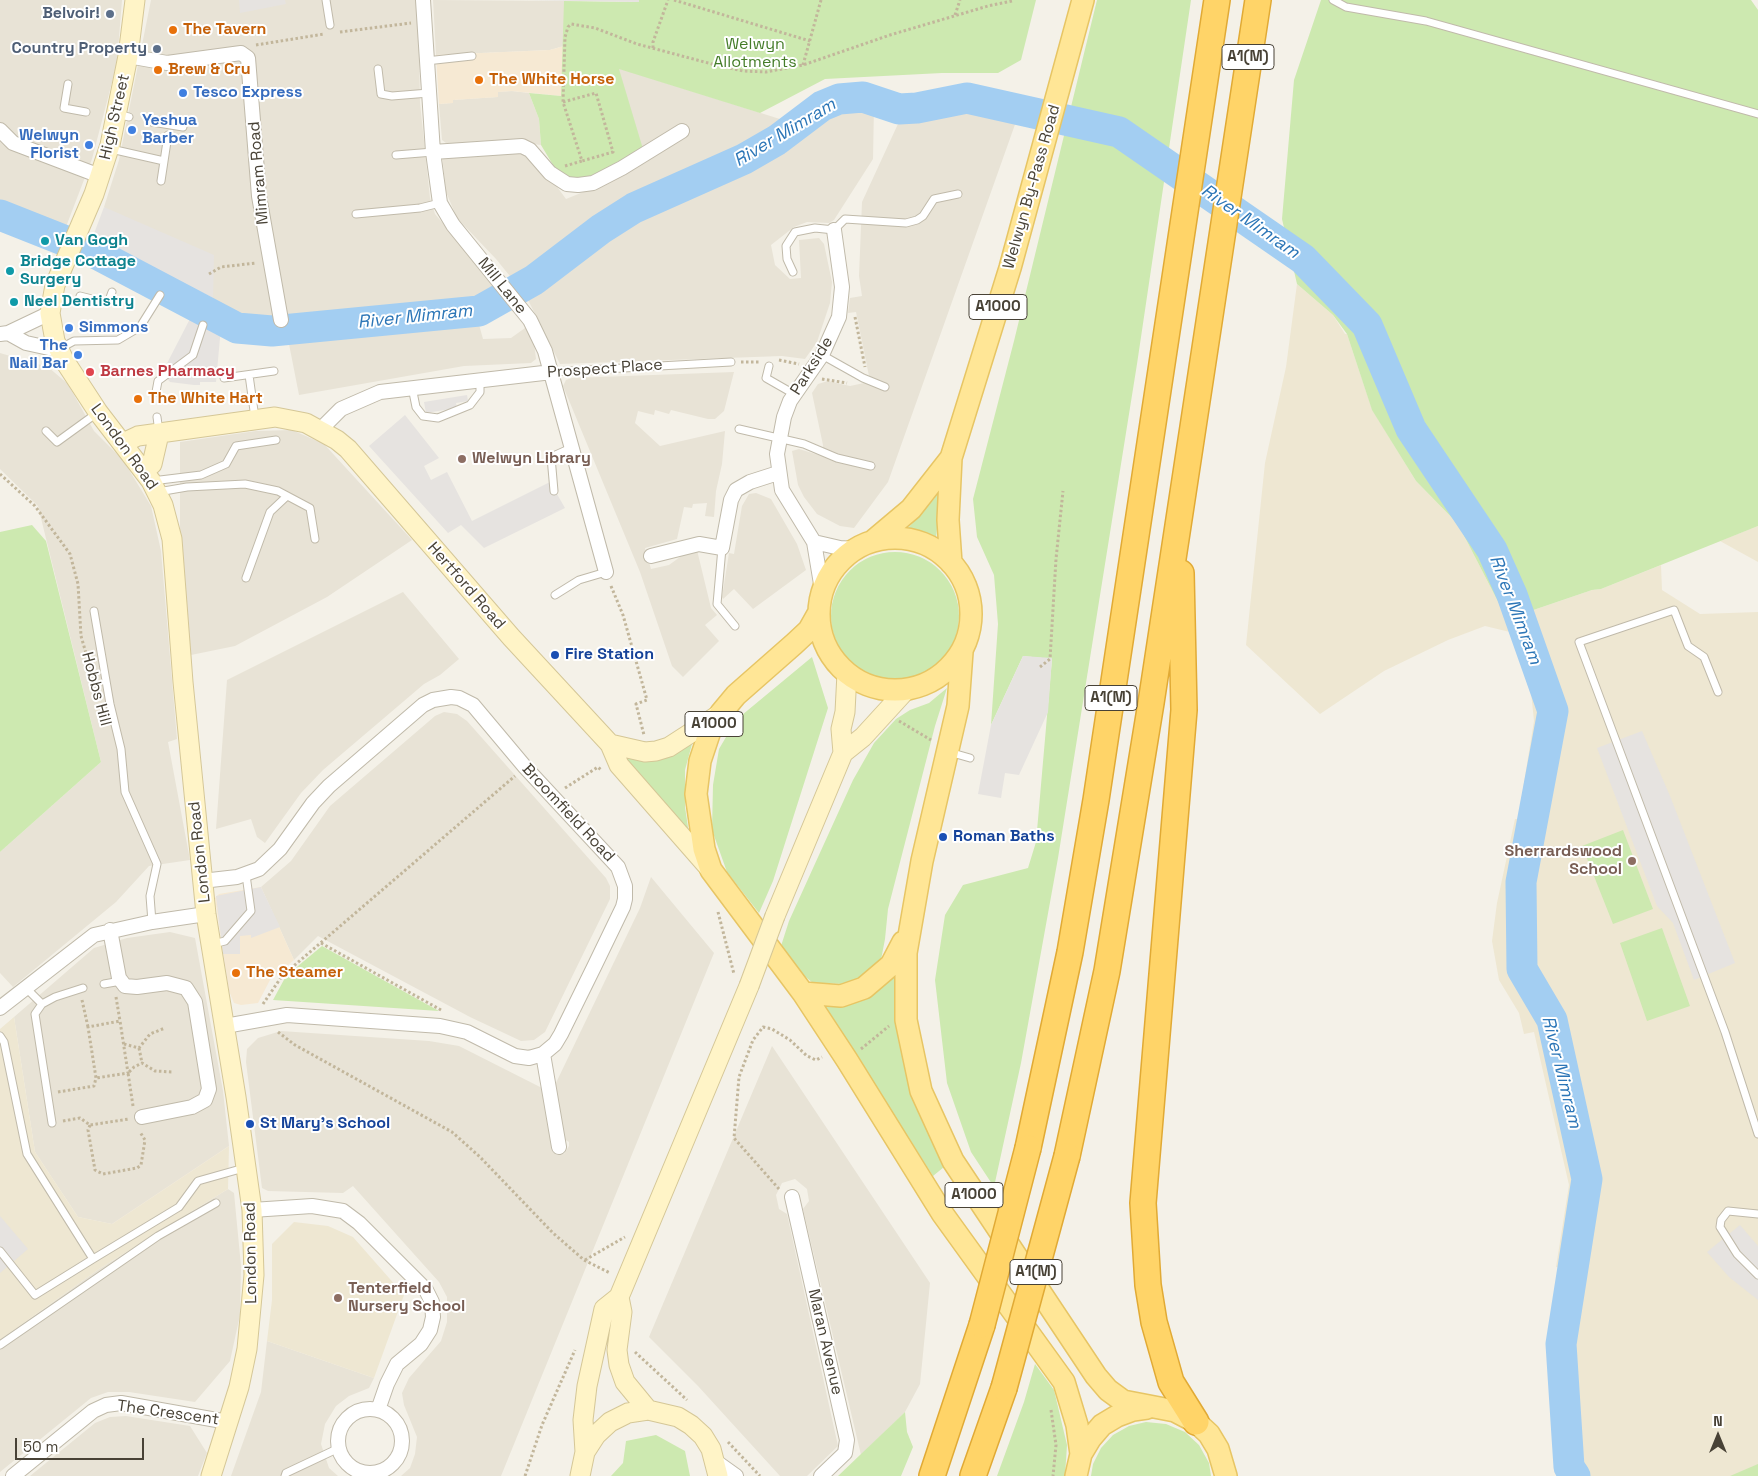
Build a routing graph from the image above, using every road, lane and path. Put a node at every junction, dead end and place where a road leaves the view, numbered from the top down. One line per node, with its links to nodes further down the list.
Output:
1 (135, 0): 17 (street, High Street)
2 (326, 0): 14 (lane)
3 (423, 0): 19 (street, Mill Lane)
4 (668, 0): 16 (path)
5 (674, 0): 15 (path)
6 (821, 0): 15 (path)
7 (960, 0): 13 (path)
8 (1083, 0): 80 (main road, Welwyn By-Pass Road / A1000)
9 (1217, 0): 188 (highway, A1(M), bridge)
10 (1258, 0): 88 (highway, A1(M))
11 (1334, 0): 26 (lane)
12 (1012, 2): 13 (path)
13 (955, 16): 20 (path)
14 (330, 25)
15 (810, 41): 20 (path)
16 (653, 48): 20 (path); 24 (path)
17 (128, 56): 32 (street, High Street); 45 (street, Mimram Road)
18 (472, 56): 19 (lane)
19 (426, 61): 23 (street, Mill Lane)
20 (803, 65)
21 (378, 69): 23 (lane)
22 (68, 84): 25 (lane)
23 (428, 93): 33 (street, Mill Lane)
24 (563, 102): 36 (path); 36 (path)
25 (86, 112)
26 (1758, 114)
27 (152, 122): 28 (lane)
28 (183, 127)
29 (0, 130): 38 (street)
30 (682, 131): 37 (street)
31 (168, 135): 35 (lane)
32 (109, 148): 35 (lane); 38 (street, High Street)
33 (433, 152): 34 (lane); 37 (street); 41 (street, Mill Lane)
34 (396, 156)
35 (164, 161): 39 (lane)
36 (582, 162): 37 (path)
37 (542, 164)
38 (100, 176): 44 (street, High Street)
39 (161, 181)
40 (958, 194): 43 (lane)
41 (440, 203): 42 (lane); 61 (street, Mill Lane)
42 (356, 214)
43 (834, 230): 46 (lane); 52 (street, Parkside)
44 (67, 258): 51 (street, London Road)
45 (269, 261): 47 (path); 53 (street, Mimram Road)
46 (793, 272)
47 (209, 274)
48 (112, 292): 50 (lane)
49 (160, 295): 56 (lane)
50 (80, 296)
51 (50, 313): 55 (street); 56 (street, London Road)
52 (839, 316): 57 (street, Parkside); 64 (path)
53 (281, 320)
54 (203, 325): 69 (lane)
55 (4, 333): 56 (street)
56 (58, 350): 70 (street, London Road)
57 (822, 355): 64 (lane); 68 (street, Parkside)
58 (730, 362): 61 (lane, Prospect Place)
59 (769, 366): 68 (lane)
60 (274, 371): 62 (lane)
61 (552, 372): 65 (street, Prospect Place); 79 (street, Mill Lane)
62 (249, 375): 63 (lane); 71 (lane)
63 (224, 378)
64 (863, 378): 67 (lane); 68 (path)
65 (480, 379): 66 (street, Prospect Place); 66 (lane)
66 (412, 387): 74 (street, Prospect Place)
67 (885, 387)
68 (798, 388): 77 (street, Parkside)
69 (156, 392)
70 (98, 412): 75 (lane); 78 (street, London Road)
71 (255, 419): 72 (street); 74 (street)
72 (158, 425): 78 (street); 84 (street)
73 (739, 429): 77 (lane)
74 (320, 430): 110 (street, Hertford Road)
75 (46, 431)
76 (276, 440): 84 (lane)
77 (779, 440): 81 (lane); 82 (street, Parkside)
78 (123, 443): 84 (street, London Road)
79 (571, 448): 85 (lane); 95 (street, Mill Lane)
80 (952, 458): 91 (main road, Welwyn By-Pass Road / A1000); 94 (main road, Welwyn By-Pass Road / A1000)
81 (871, 466)
82 (778, 473): 90 (street, Parkside); 92 (street)
83 (0, 474): 105 (path, Hobbs Hill)
84 (151, 482): 87 (lane); 120 (street, London Road)
85 (554, 491)
86 (1063, 491): 103 (path)
87 (287, 496): 89 (lane); 96 (lane)
88 (1180, 503): 176 (highway); 189 (highway, A1(M), bridge)
89 (315, 539)
90 (814, 542): 91 (street); 97 (street, Parkside)
91 (864, 545): 94 (main road); 97 (main road)
92 (722, 548): 93 (street); 101 (lane)
93 (651, 556)
94 (952, 563): 102 (main road)
95 (606, 572): 98 (lane); 112 (path)
96 (246, 578)
97 (822, 590): 100 (main road)
98 (555, 595)
99 (94, 611): 123 (lane)
100 (818, 614): 104 (main road); 108 (main road, A1000)
101 (735, 626)
102 (962, 652): 106 (main road); 111 (main road, A1000)
103 (1040, 667)
104 (846, 673): 106 (main road); 113 (street)
105 (92, 674)
106 (906, 690): 113 (street)
107 (1718, 692): 156 (lane)
108 (721, 713): 112 (street); 118 (main road, A1000)
109 (896, 719): 111 (path)
110 (610, 744): 112 (street); 118 (street, Hertford Road)
111 (939, 745): 114 (lane); 124 (main road, A1000)
112 (645, 752)
113 (843, 753): 129 (street, bridge)
114 (970, 758)
115 (610, 766): 117 (path)
116 (525, 767): 119 (street, Broomfield Road); 126 (path); 146 (street, Broomfield Road)
117 (558, 783)
118 (711, 870): 133 (main road, A1000)
119 (246, 875): 120 (street, Broomfield Road); 127 (lane)
120 (202, 881): 122 (street, London Road)
121 (718, 908): 129 (path)
122 (206, 914): 123 (street); 127 (street, London Road)
123 (152, 922): 125 (street)
124 (910, 925): 133 (main road, A1000); 172 (main road, A1000)
125 (110, 930): 128 (street); 132 (street)
126 (322, 943): 137 (path); 141 (path)
127 (211, 945): 137 (street, London Road)
128 (121, 981): 130 (lane); 153 (street)
129 (742, 981): 169 (street)
130 (104, 984)
131 (81, 988): 134 (lane); 139 (path)
132 (27, 989): 134 (lane); 135 (street)
133 (803, 993): 147 (main road, A1000)
134 (42, 1004): 152 (lane)
135 (0, 1008)
136 (269, 1018): 137 (street); 141 (street); 166 (path)
137 (234, 1024): 158 (street, London Road)
138 (890, 1025): 147 (path)
139 (88, 1027): 143 (path); 151 (path)
140 (165, 1028): 144 (path)
141 (453, 1028): 146 (street)
142 (0, 1036): 165 (lane)
143 (124, 1044): 144 (path); 150 (path)
144 (139, 1048): 148 (path)
145 (823, 1051): 159 (path)
146 (543, 1054): 157 (street)
147 (847, 1060): 179 (main road, A1000)
148 (142, 1063): 149 (path); 150 (path)
149 (173, 1072)
150 (128, 1073): 151 (path); 153 (path)
151 (96, 1078): 152 (path)
152 (48, 1094): 154 (lane)
153 (138, 1117): 155 (path); 155 (path)
154 (52, 1123): 155 (path)
155 (90, 1125)
156 (1758, 1134)
157 (559, 1147)
158 (247, 1167): 161 (street, London Road); 165 (lane)
159 (792, 1198): 187 (street, Maran Avenue)
160 (216, 1203): 170 (lane)
161 (252, 1210): 173 (street); 175 (street, London Road)
162 (1758, 1214): 168 (lane)
163 (627, 1235): 166 (path)
164 (0, 1250): 165 (lane)
165 (93, 1258)
166 (584, 1260): 167 (path)
167 (610, 1273)
168 (1758, 1275)
169 (619, 1297): 174 (street); 178 (street)
170 (0, 1345)
171 (577, 1347): 185 (path)
172 (1151, 1408): 176 (main road); 179 (main road)
173 (378, 1410): 177 (street); 177 (street)
174 (648, 1410): 178 (street); 180 (street)
175 (228, 1422): 182 (street, The Crescent); 183 (street, London Road)
176 (1196, 1422): 191 (main road)
177 (339, 1448): 184 (lane)
178 (585, 1452): 181 (street)
179 (1081, 1454): 190 (main road)
180 (716, 1468): 186 (street)
181 (579, 1475)
182 (13, 1476)
183 (211, 1476)
184 (285, 1476)
185 (525, 1476)
186 (736, 1476)
187 (821, 1476)
188 (932, 1476)
189 (973, 1476)
190 (1076, 1476)
191 (1226, 1476)

